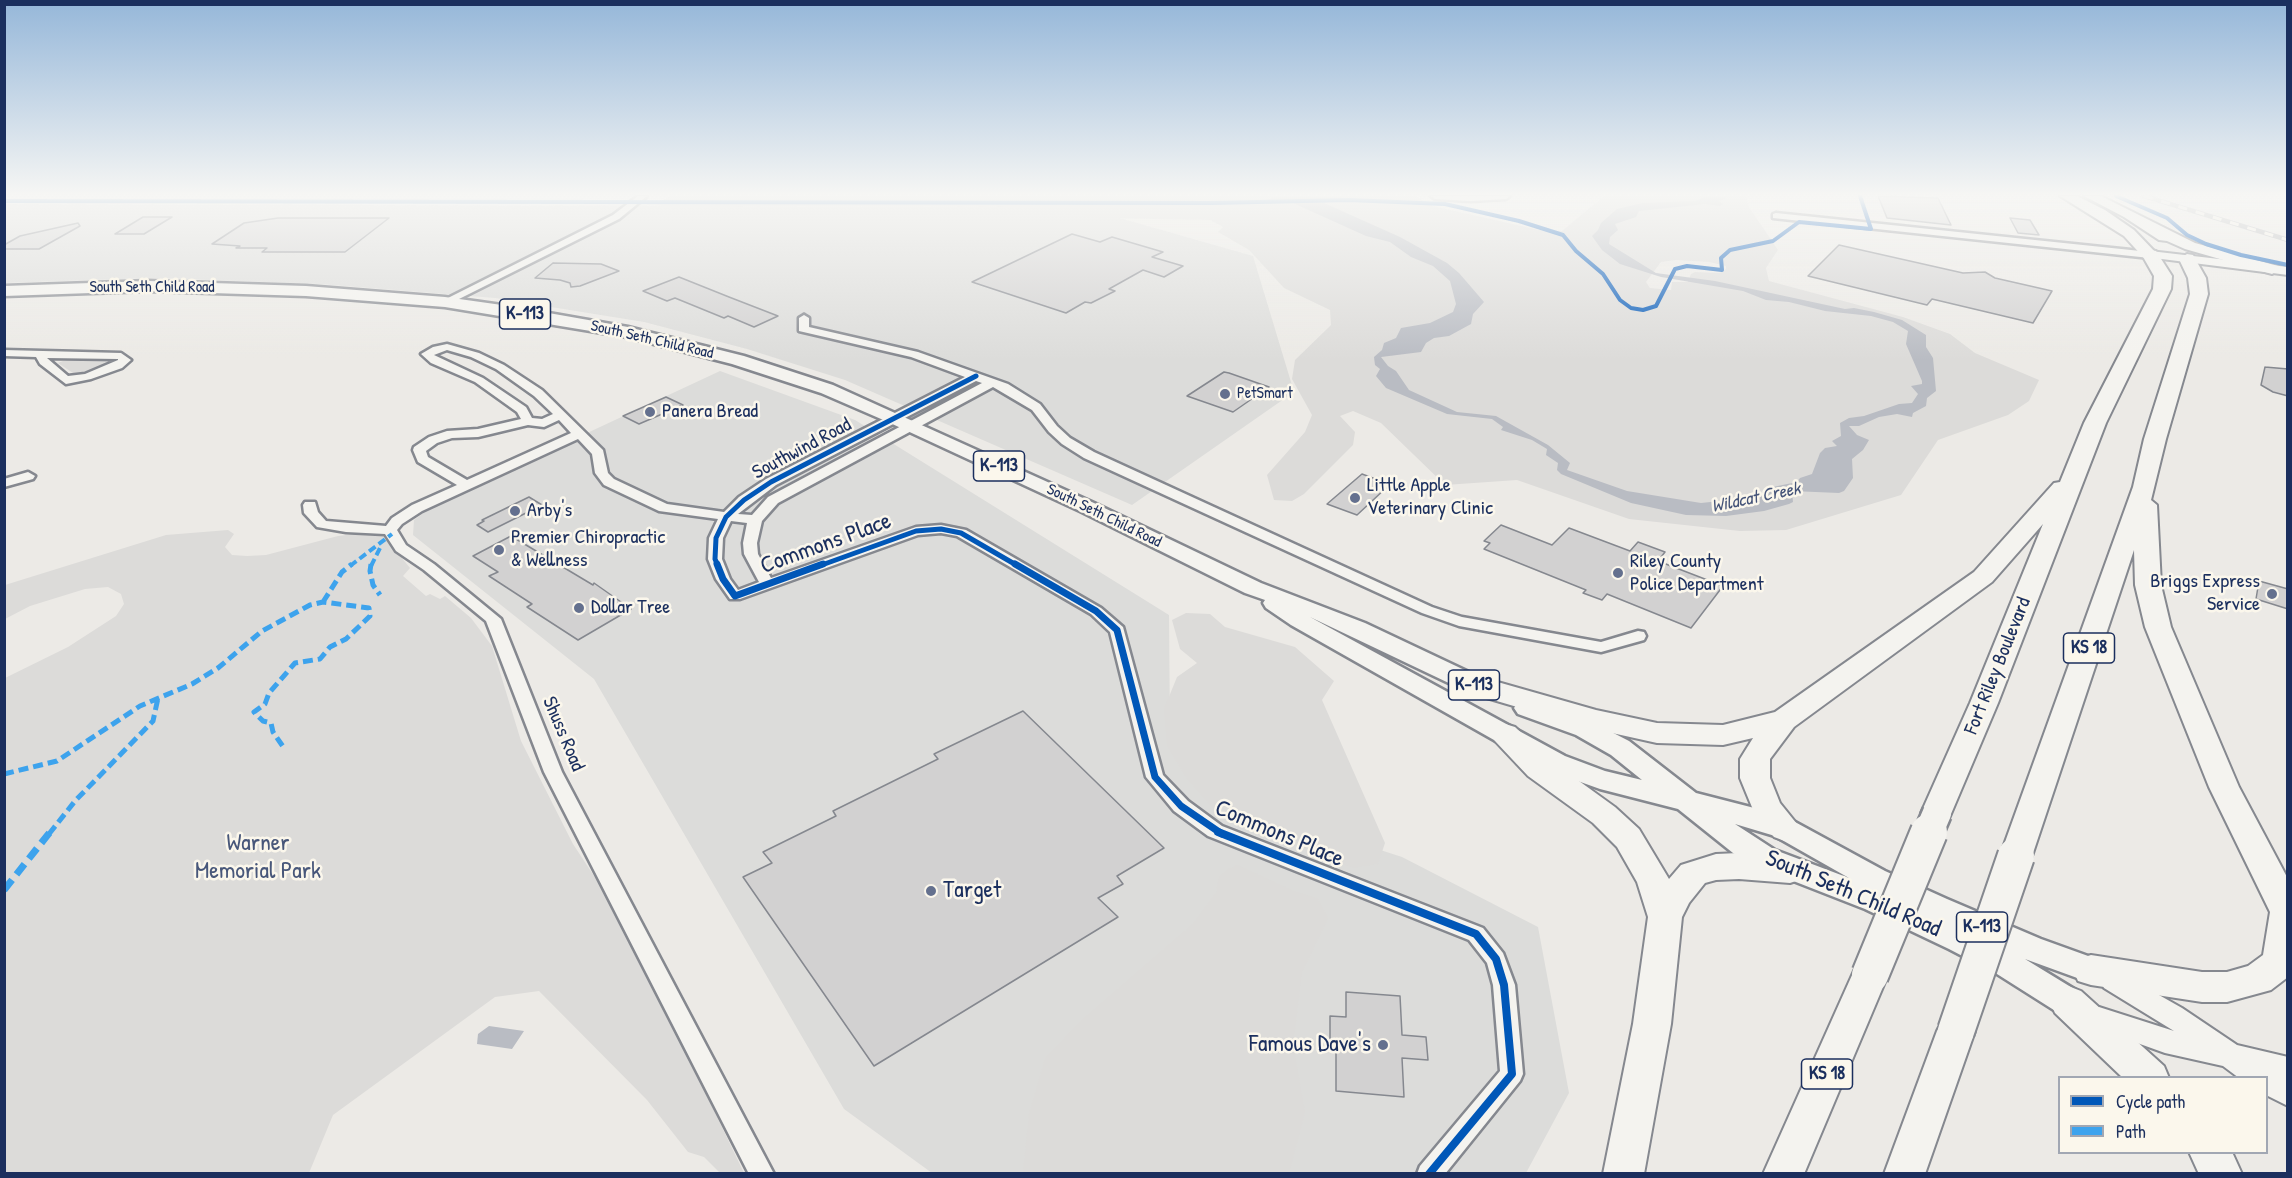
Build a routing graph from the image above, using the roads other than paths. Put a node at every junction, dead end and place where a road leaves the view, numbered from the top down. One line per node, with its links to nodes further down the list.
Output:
1 (548, 251): 10 (street)
2 (2111, 251): 6 (street)
3 (2146, 251): 6 (highway, Fort Riley Boulevard / KS 18)
4 (2180, 251): 7 (highway, KS 18)
5 (2209, 251): 8 (highway)
6 (2150, 255): 7 (street); 20 (highway, Fort Riley Boulevard / KS 18)
7 (2187, 259): 8 (street); 24 (highway, KS 18)
8 (2280, 270)
9 (4, 291): 10 (main road, South Seth Child Road / K-113)
10 (445, 302): 18 (main road, South Seth Child Road / K-113)
11 (804, 318): 14 (street)
12 (4, 353): 13 (street)
13 (40, 354): 13 (street)
14 (976, 376): 15 (street); 18 (street, Southwind Road)
15 (991, 382): 18 (street, Southwind Road); 32 (street)
16 (561, 415): 17 (street); 17 (street); 19 (street)
17 (528, 421): 23 (street)
18 (903, 422): 26 (street, Southwind Road); 27 (street, Southwind Road); 30 (main road, South Seth Child Road / K-113)
19 (579, 434): 23 (street); 26 (street)
20 (2076, 473): 34 (highway); 53 (highway, Fort Riley Boulevard / KS 18, bridge)
21 (28, 476): 22 (street)
22 (4, 483)
23 (466, 485): 28 (street)
24 (2144, 487): 39 (highway); 54 (highway, KS 18, bridge)
25 (310, 505): 28 (street)
26 (726, 518): 27 (street); 31 (street, Southwind Road)
27 (755, 520): 29 (street)
28 (390, 530): 50 (street, Shuss Road)
29 (768, 584): 31 (street, Commons Place); 51 (street, Commons Place)
30 (1253, 588): 33 (main road, South Seth Child Road / K-113); 35 (main road, South Seth Child Road / K-113)
31 (735, 596)
32 (1638, 636)
33 (1466, 682): 34 (highway); 36 (main road, South Seth Child Road / K-113)
34 (1784, 720): 37 (highway)
35 (1505, 734): 36 (main road, South Seth Child Road / K-113); 40 (highway)
36 (1685, 799): 37 (main road, South Seth Child Road / K-113); 38 (main road, South Seth Child Road / K-113)
37 (1785, 829): 41 (main road, South Seth Child Road / K-113)
38 (1790, 870): 40 (highway); 42 (main road, South Seth Child Road / K-113)
39 (2287, 913): 41 (highway)
40 (1665, 917): 52 (highway)
41 (2091, 970): 43 (street, South Seth Child Road / K-113)
42 (2068, 1002): 43 (street, South Seth Child Road / K-113); 45 (highway)
43 (2229, 1055): 44 (street, South Seth Child Road / K-113); 46 (street, South Seth Child Road / K-113)
44 (2288, 1069)
45 (2149, 1076)
46 (2260, 1076)
47 (2268, 1081): 48 (street)
48 (2288, 1094)
49 (2210, 1154): 55 (highway)
50 (762, 1173)
51 (1430, 1173)
52 (1623, 1173)
53 (1783, 1173)
54 (1904, 1173)
55 (2222, 1173)

